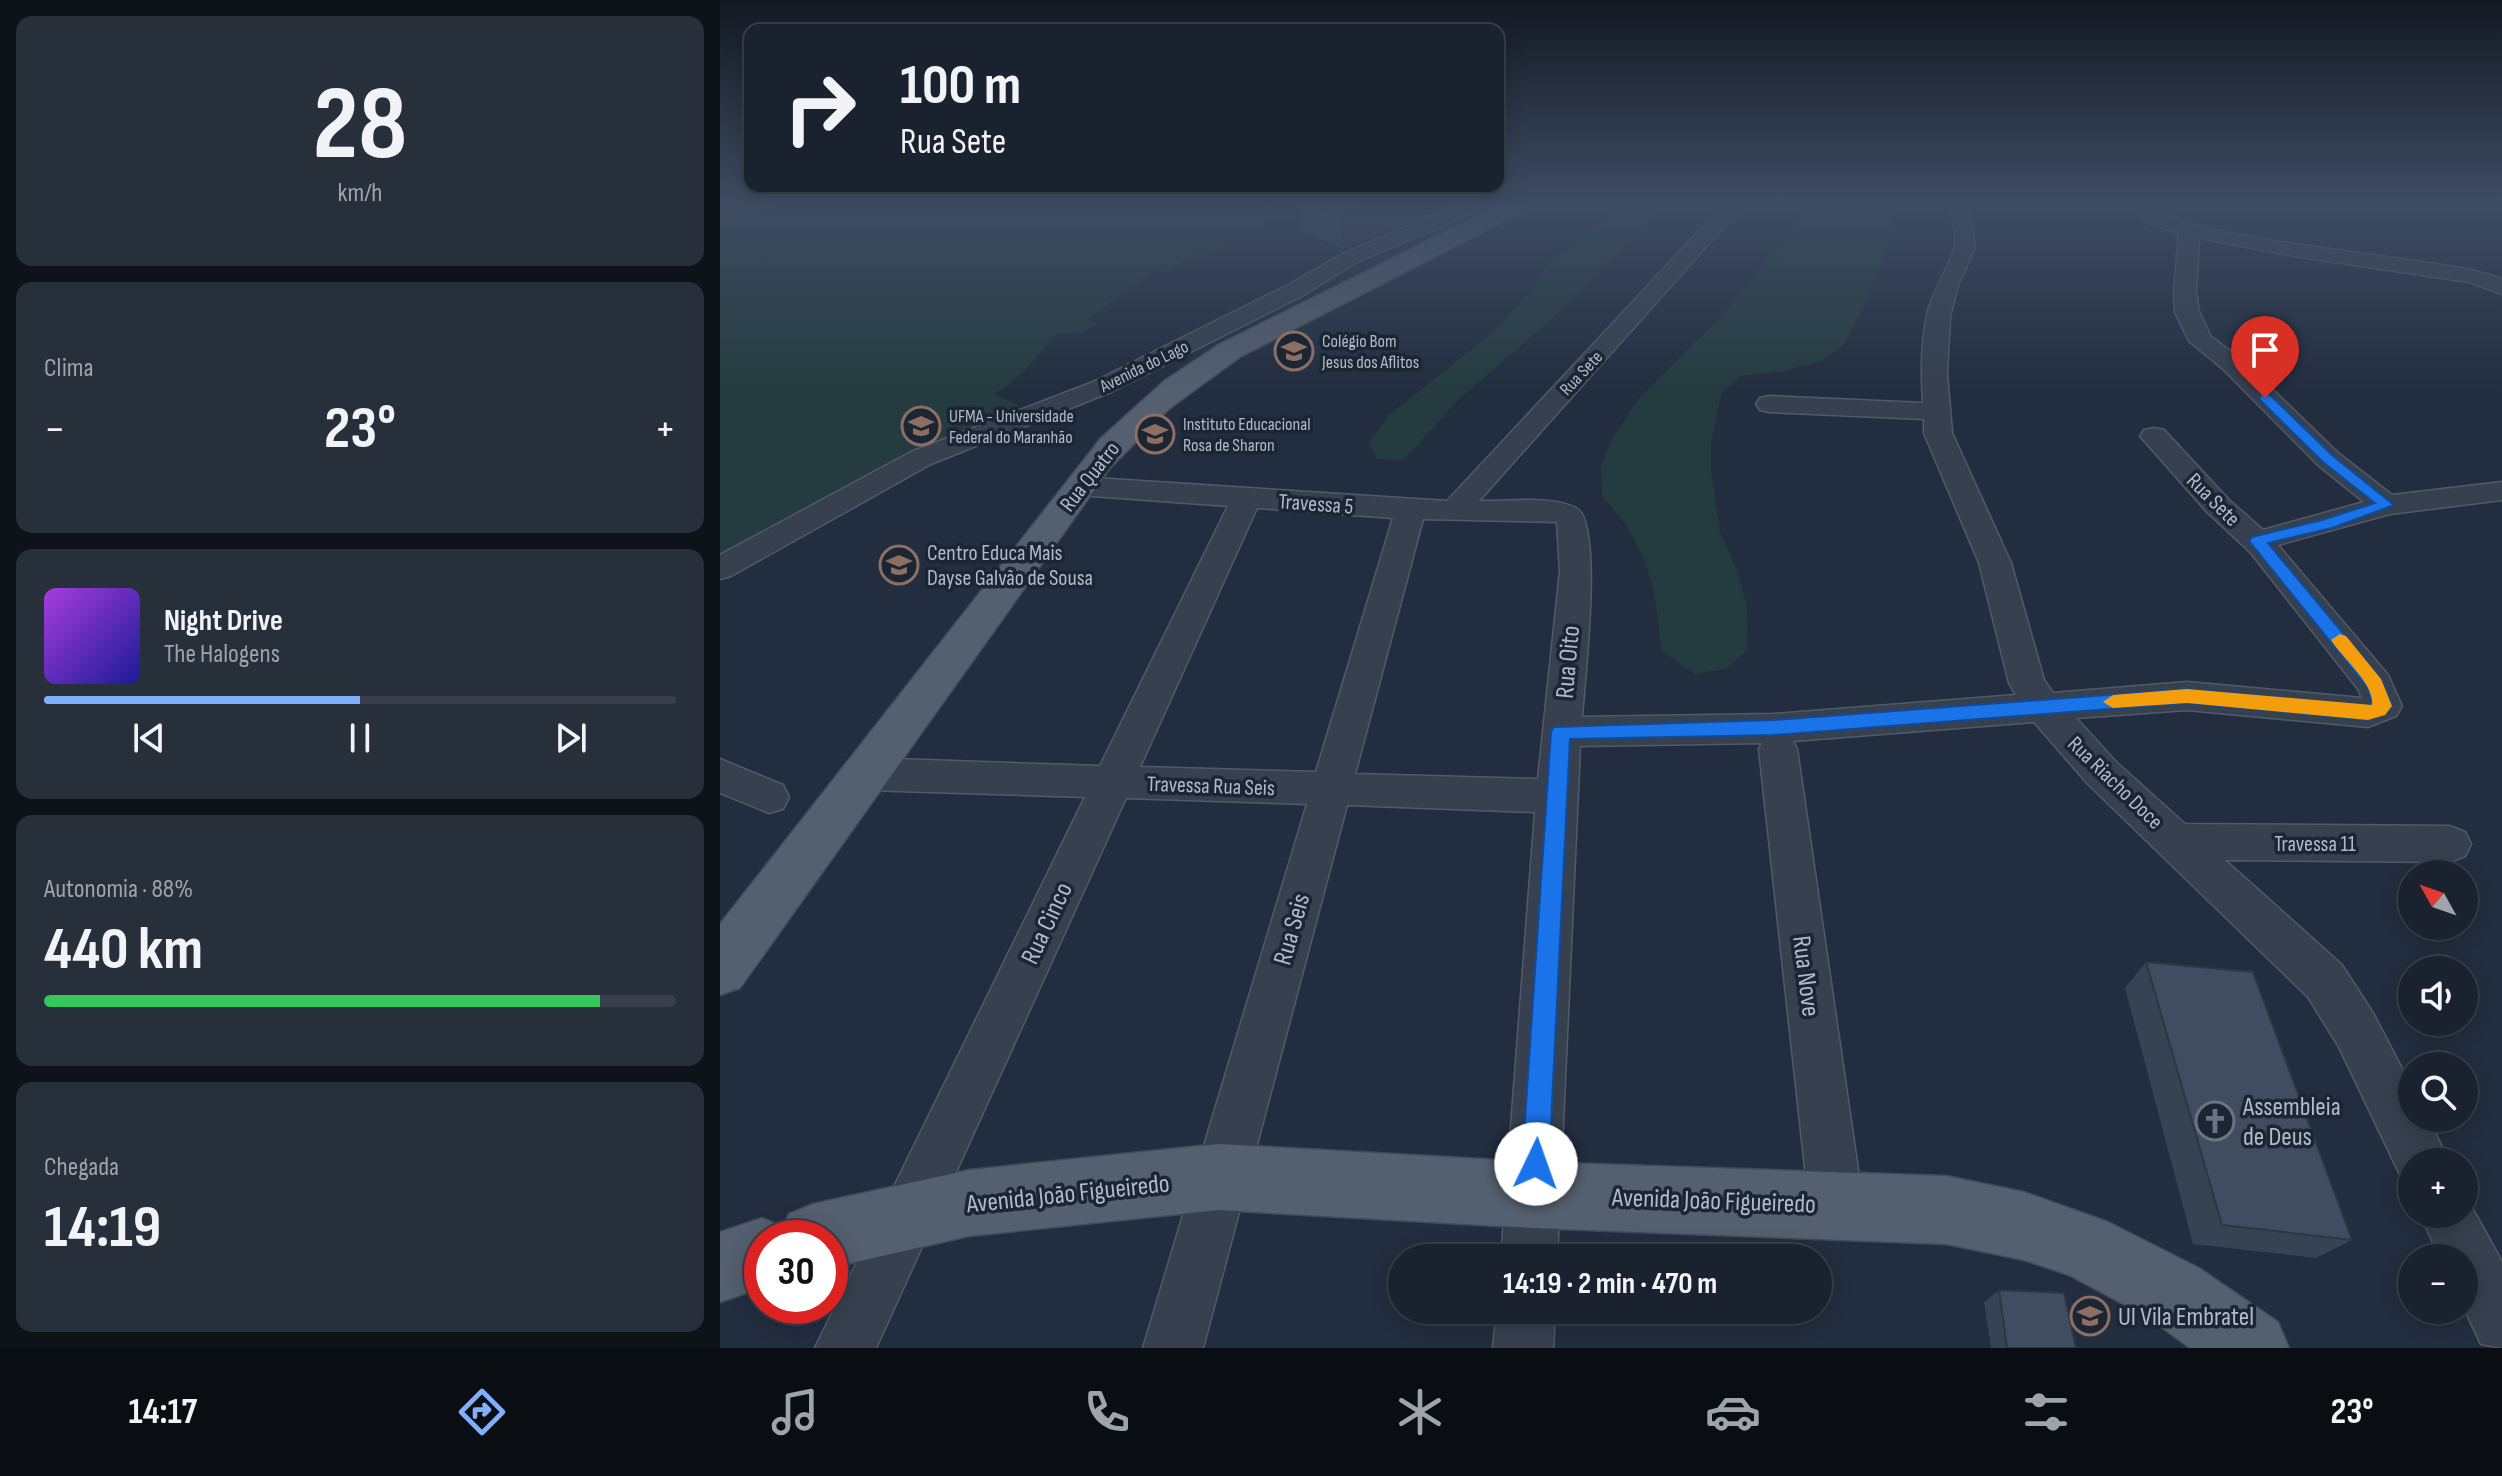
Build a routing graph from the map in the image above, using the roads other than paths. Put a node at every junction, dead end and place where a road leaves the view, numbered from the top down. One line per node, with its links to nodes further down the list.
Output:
1 (1338, 265): 19 (street, Avenida do Lago)
2 (1401, 265): 11 (main road, Rua Quatro)
3 (1679, 265): 15 (street, Rua Sete)
4 (1957, 265): 9 (street, Rua Riacho Doce)
5 (2185, 265): 14 (street)
6 (2396, 265): 7 (street)
7 (2502, 287)
8 (1769, 404): 9 (street)
9 (1934, 411): 20 (street, Rua Riacho Doce)
10 (2154, 436): 18 (street, Rua Sete)
11 (1079, 486): 13 (street, Travessa 5); 23 (main road, Rua Quatro)
12 (2502, 491): 14 (street)
13 (1247, 498): 16 (street, Travessa 5); 25 (street, Rua Cinco)
14 (2386, 505): 18 (street)
15 (1457, 508): 16 (street, Travessa 5); 17 (street, Travessa 5)
16 (1410, 510): 26 (street, Rua Seis)
17 (1553, 511): 21 (street, Rua Oito)
18 (2257, 541): 20 (street, Rua Sete)
19 (720, 569)
20 (2043, 707): 21 (street, Rua Sete); 29 (street, Rua Riacho Doce)
21 (1561, 732): 27 (street, Rua Oito)
22 (1778, 749): 34 (street, Rua Nove)
23 (866, 774): 25 (street, Travessa Rua Seis); 31 (main road, Rua Quatro)
24 (720, 775): 28 (street)
25 (1112, 782): 26 (street, Travessa Rua Seis); 35 (street, Rua Cinco)
26 (1331, 789): 27 (street, Travessa Rua Seis); 33 (street, Rua Seis)
27 (1556, 796): 36 (street, Rua Oito)
28 (769, 797)
29 (2179, 842): 30 (street, Travessa 11); 32 (street, Rua Riacho Doce)
30 (2450, 844)
31 (720, 969)
32 (2415, 1148)
33 (1219, 1177): 35 (main road, Avenida João Figueiredo); 36 (main road, Avenida João Figueiredo); 44 (street, Rua Seis)
34 (1836, 1204): 36 (main road, Avenida João Figueiredo); 46 (main road, Avenida João Figueiredo)
35 (909, 1214): 38 (main road, Avenida João Figueiredo); 43 (street, Rua Cinco)
36 (1532, 1226)
37 (2455, 1228): 41 (street)
38 (848, 1229)
39 (744, 1259): 40 (main road)
40 (720, 1267)
41 (2502, 1323)
42 (1525, 1324): 45 (street)
43 (845, 1348)
44 (1173, 1348)
45 (1523, 1348)
46 (2252, 1348)

